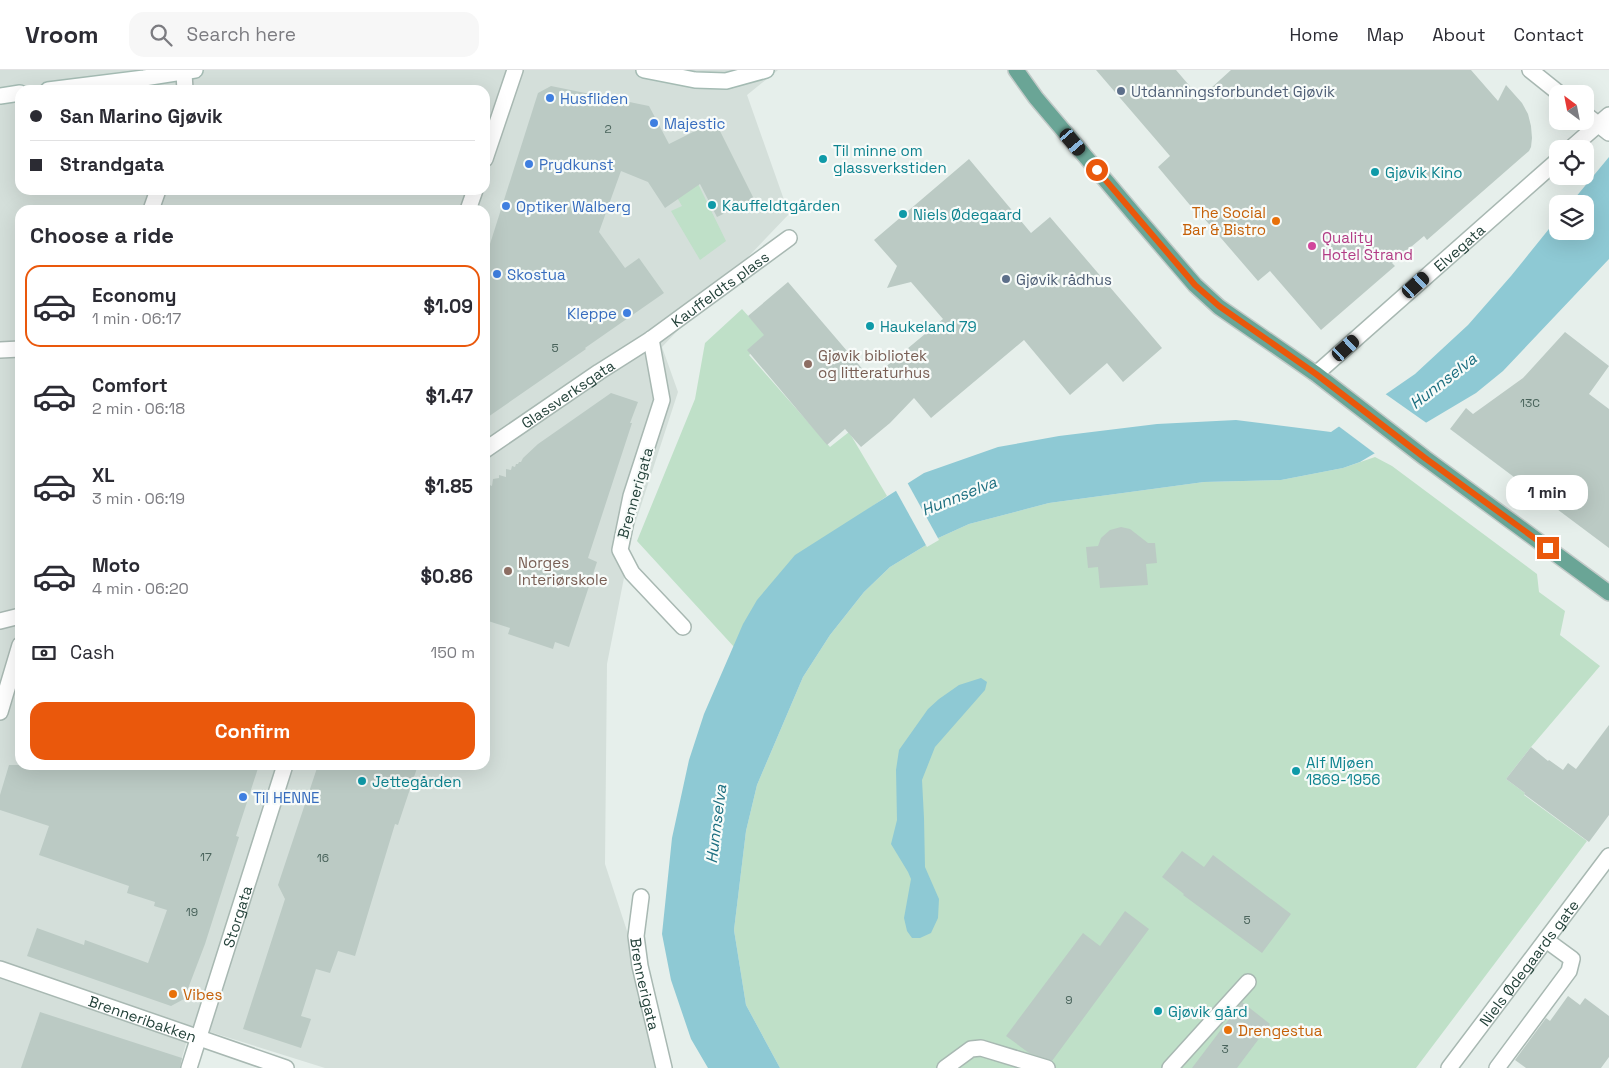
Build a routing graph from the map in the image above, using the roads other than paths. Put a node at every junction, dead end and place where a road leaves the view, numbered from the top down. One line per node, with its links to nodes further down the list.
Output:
1 (515, 70): 14 (street)
2 (644, 70): 3 (street)
3 (766, 70)
4 (1016, 70): 20 (main road)
5 (1530, 70): 9 (street)
6 (189, 71): 7 (street); 8 (street)
7 (85, 85)
8 (186, 85)
9 (1549, 85)
10 (15, 94): 11 (street)
11 (0, 96)
12 (1605, 124): 13 (street)
13 (1583, 140)
14 (490, 144)
15 (1549, 168): 20 (street, Elvegata)
16 (789, 238): 17 (street, Kauffeldts plass)
17 (650, 339): 21 (street, Glassverksgata); 25 (street, Brennerigata)
18 (15, 349): 19 (street)
19 (0, 350)
20 (1316, 374): 22 (main road)
21 (490, 447)
22 (1609, 593)
23 (15, 617): 24 (street)
24 (0, 621)
25 (683, 627)
26 (15, 662): 27 (street)
27 (0, 712)
28 (282, 770): 34 (street, Storgata)
29 (1609, 856): 31 (street, Niels Ødegaards gate)
30 (641, 897): 37 (street, Brennerigata)
31 (1546, 940): 41 (street, Niels Ødegaards gate); 42 (street)
32 (0, 969): 34 (street, Brenneribakken)
33 (1248, 982): 40 (street)
34 (198, 1038): 35 (street, Storgata); 36 (street, Brenneribakken)
35 (189, 1068)
36 (286, 1068)
37 (664, 1068)
38 (945, 1068): 39 (street)
39 (1047, 1068)
40 (1170, 1068)
41 (1449, 1068)
42 (1497, 1068)

